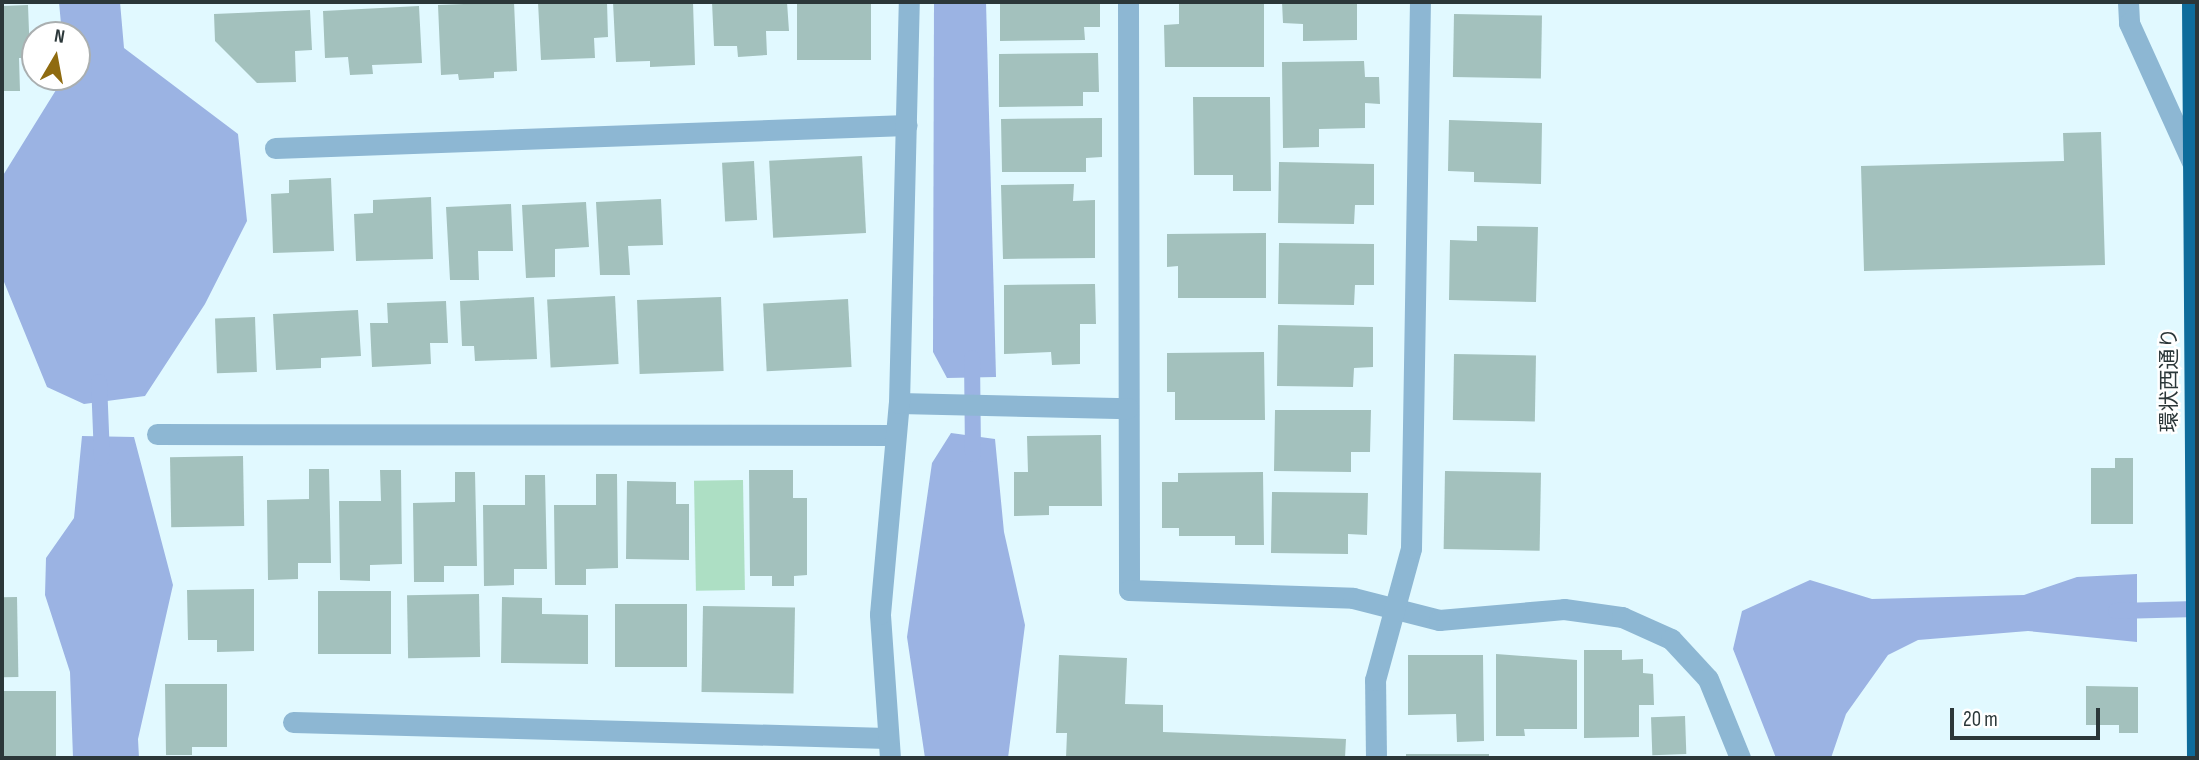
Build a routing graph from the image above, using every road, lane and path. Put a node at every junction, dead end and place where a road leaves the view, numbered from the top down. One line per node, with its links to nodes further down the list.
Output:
1 (909, 2): 6 (street)
2 (1128, 2): 10 (street)
3 (1420, 2): 14 (street)
4 (2128, 2): 8 (street)
5 (2192, 11): 8 (highway, 環状西通り)
6 (907, 125): 7 (street); 9 (street)
7 (275, 148)
8 (2194, 165): 13 (highway, 環状西通り)
9 (899, 403): 10 (street); 12 (street)
10 (1128, 408): 14 (street)
11 (157, 434): 12 (street)
12 (894, 435): 17 (street)
13 (2196, 553): 15 (highway, 環状西通り)
14 (1394, 608): 18 (street); 19 (street)
15 (2196, 661): 20 (highway, 環状西通り)
16 (293, 722): 17 (street)
17 (888, 748)
18 (1376, 758)
19 (1740, 758)
20 (2197, 758)

